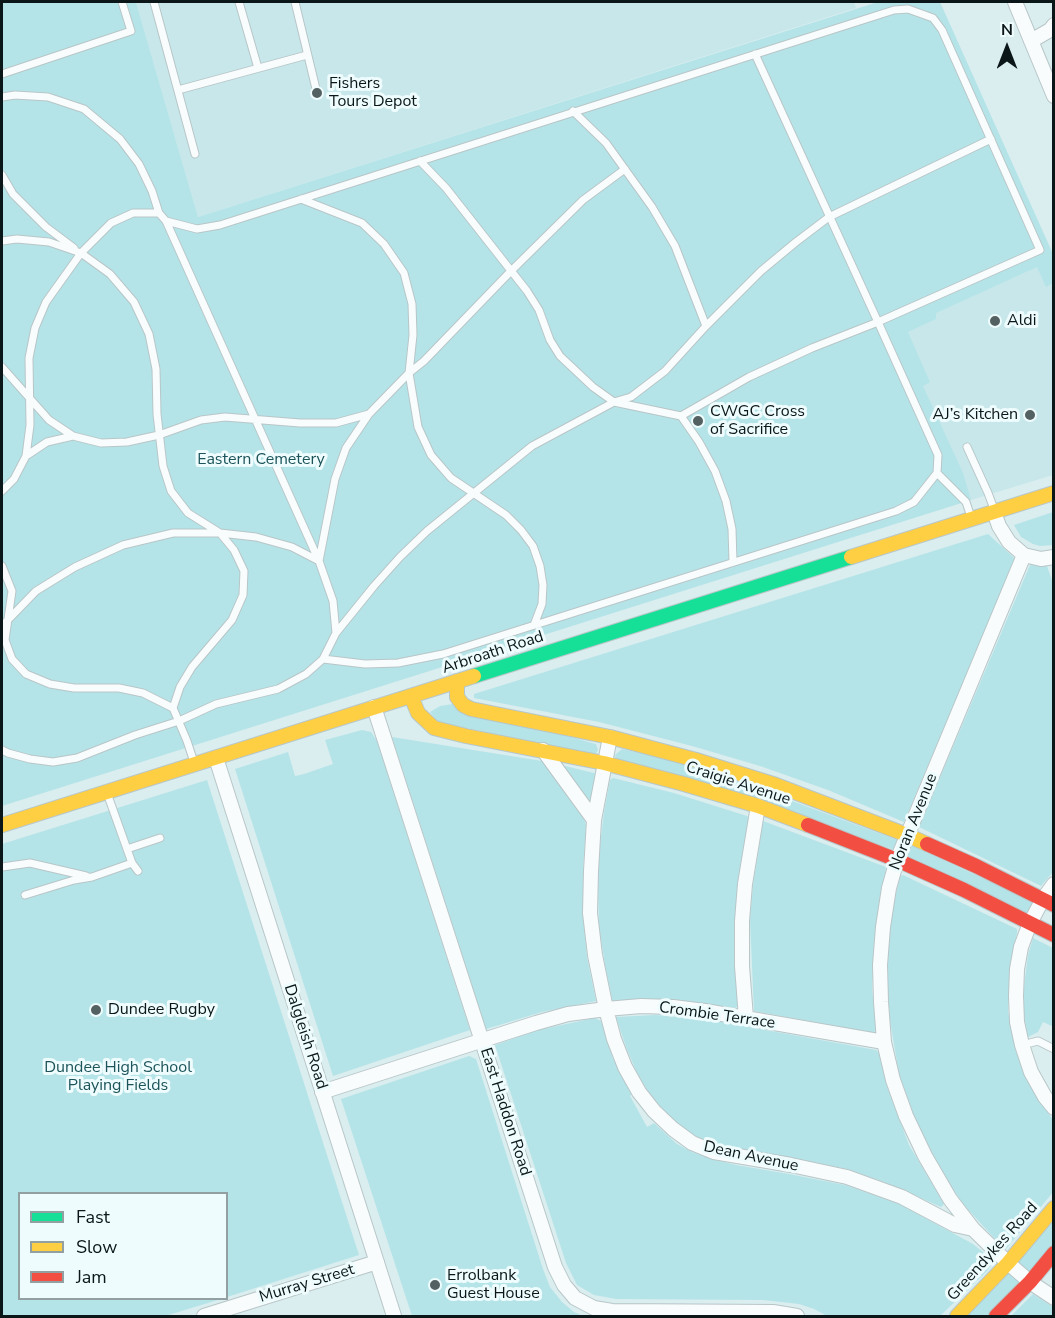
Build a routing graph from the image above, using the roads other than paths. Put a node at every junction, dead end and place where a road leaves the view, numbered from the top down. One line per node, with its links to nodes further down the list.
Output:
1 (122, 2): 11 (lane)
2 (154, 2): 12 (lane)
3 (239, 2): 10 (lane)
4 (295, 2): 9 (lane)
5 (1015, 2): 7 (street)
6 (1053, 25): 7 (street)
7 (1031, 41): 14 (street)
8 (755, 54): 16 (lane); 17 (lane); 24 (lane)
9 (307, 55): 10 (lane); 13 (lane)
10 (258, 68): 12 (lane)
11 (2, 75)
12 (178, 90): 18 (lane)
13 (317, 93)
14 (1053, 96)
15 (2, 97): 23 (lane)
16 (573, 111): 19 (lane); 20 (lane)
17 (991, 139): 24 (lane); 29 (lane)
18 (195, 154)
19 (420, 161): 22 (lane); 28 (lane)
20 (625, 169): 28 (lane); 30 (lane)
21 (2, 175): 27 (lane)
22 (301, 199): 25 (lane); 32 (lane)
23 (159, 213): 25 (lane); 27 (lane)
24 (829, 217): 29 (lane); 30 (lane)
25 (166, 221): 37 (lane)
26 (2, 241): 27 (lane)
27 (81, 253): 33 (lane); 38 (lane)
28 (511, 271): 32 (lane); 34 (lane)
29 (878, 322): 36 (lane); 42 (lane)
30 (706, 326): 34 (lane)
31 (2, 367): 33 (lane)
32 (409, 373): 35 (lane); 44 (lane)
33 (30, 398): 39 (lane); 41 (lane)
34 (614, 402): 36 (lane); 44 (lane)
35 (369, 414): 37 (lane); 51 (lane)
36 (681, 416): 52 (lane)
37 (255, 419): 38 (lane); 51 (lane)
38 (159, 435): 39 (lane); 48 (lane)
39 (73, 436): 41 (lane)
40 (968, 447): 46 (lane)
41 (26, 456): 43 (lane)
42 (937, 473): 47 (lane); 52 (lane)
43 (2, 492)
44 (473, 493): 55 (lane); 57 (lane)
45 (1053, 493): 46 (main road, Arbroath Road)
46 (994, 512): 47 (main road, Arbroath Road); 49 (street)
47 (971, 519): 59 (main road, Arbroath Road)
48 (220, 533): 51 (lane); 54 (lane); 62 (lane)
49 (1024, 555): 50 (street); 74 (street, Noran Avenue)
50 (1053, 557)
51 (319, 561): 57 (lane)
52 (733, 562): 55 (lane)
53 (2, 566): 54 (lane)
54 (9, 618): 56 (lane); 62 (lane)
55 (534, 625): 58 (lane)
56 (2, 626)
57 (336, 633): 58 (lane)
58 (323, 659): 63 (lane)
59 (457, 681): 60 (main road, Arbroath Road); 64 (main road, Craigie Avenue)
60 (411, 696): 61 (main road, Arbroath Road); 66 (main road, Craigie Avenue)
61 (374, 707): 67 (main road, Arbroath Road); 89 (street, East Haddon Road)
62 (173, 708): 63 (lane)
63 (179, 721): 65 (lane); 69 (lane)
64 (610, 737): 68 (street, Dean Avenue); 74 (main road, Craigie Avenue)
65 (2, 750)
66 (543, 750): 68 (main road, Craigie Avenue); 72 (street)
67 (216, 758): 69 (main road, Arbroath Road); 93 (street, Dalgleish Road)
68 (604, 763): 71 (main road, Craigie Avenue); 72 (street, Dean Avenue)
69 (195, 765): 70 (main road, Arbroath Road)
70 (107, 793): 73 (main road, Arbroath Road); 76 (lane)
71 (758, 807): 77 (main road, Craigie Avenue); 88 (street)
72 (594, 820): 87 (street, Dean Avenue)
73 (2, 825)
74 (907, 835): 77 (street, Noran Avenue); 84 (main road, Craigie Avenue)
75 (160, 838): 76 (lane)
76 (127, 849): 78 (lane)
77 (897, 860): 85 (main road, Craigie Avenue); 90 (street, Noran Avenue)
78 (132, 863): 80 (lane); 81 (lane)
79 (2, 867): 81 (lane)
80 (138, 871)
81 (92, 877): 83 (lane)
82 (1053, 884): 84 (street)
83 (26, 895)
84 (1048, 902): 85 (street)
85 (1030, 923): 86 (main road, Craigie Avenue); 91 (street)
86 (1053, 935)
87 (606, 1009): 88 (street, Crombie Terrace); 89 (street, Crombie Terrace); 96 (street, Dean Avenue)
88 (746, 1018): 90 (street, Crombie Terrace)
89 (482, 1040): 93 (street, Crombie Terrace); 104 (street, East Haddon Road)
90 (884, 1042): 96 (street, Noran Avenue)
91 (1022, 1044): 92 (lane); 94 (street)
92 (1053, 1049)
93 (322, 1092): 98 (street, Dalgleish Road)
94 (1053, 1108)
95 (1053, 1208): 99 (main road, Greendykes Road)
96 (973, 1229): 99 (street, Noran Avenue)
97 (1053, 1253): 100 (main road)
98 (377, 1262): 102 (street, Murray Street); 103 (street, Dalgleish Road)
99 (1008, 1263): 100 (street, Noran Avenue); 105 (main road, Greendykes Road)
100 (1030, 1282): 101 (street, Noran Avenue); 106 (main road)
101 (1053, 1299)
102 (204, 1317)
103 (394, 1317)
104 (797, 1317)
105 (957, 1317)
106 (996, 1317)

